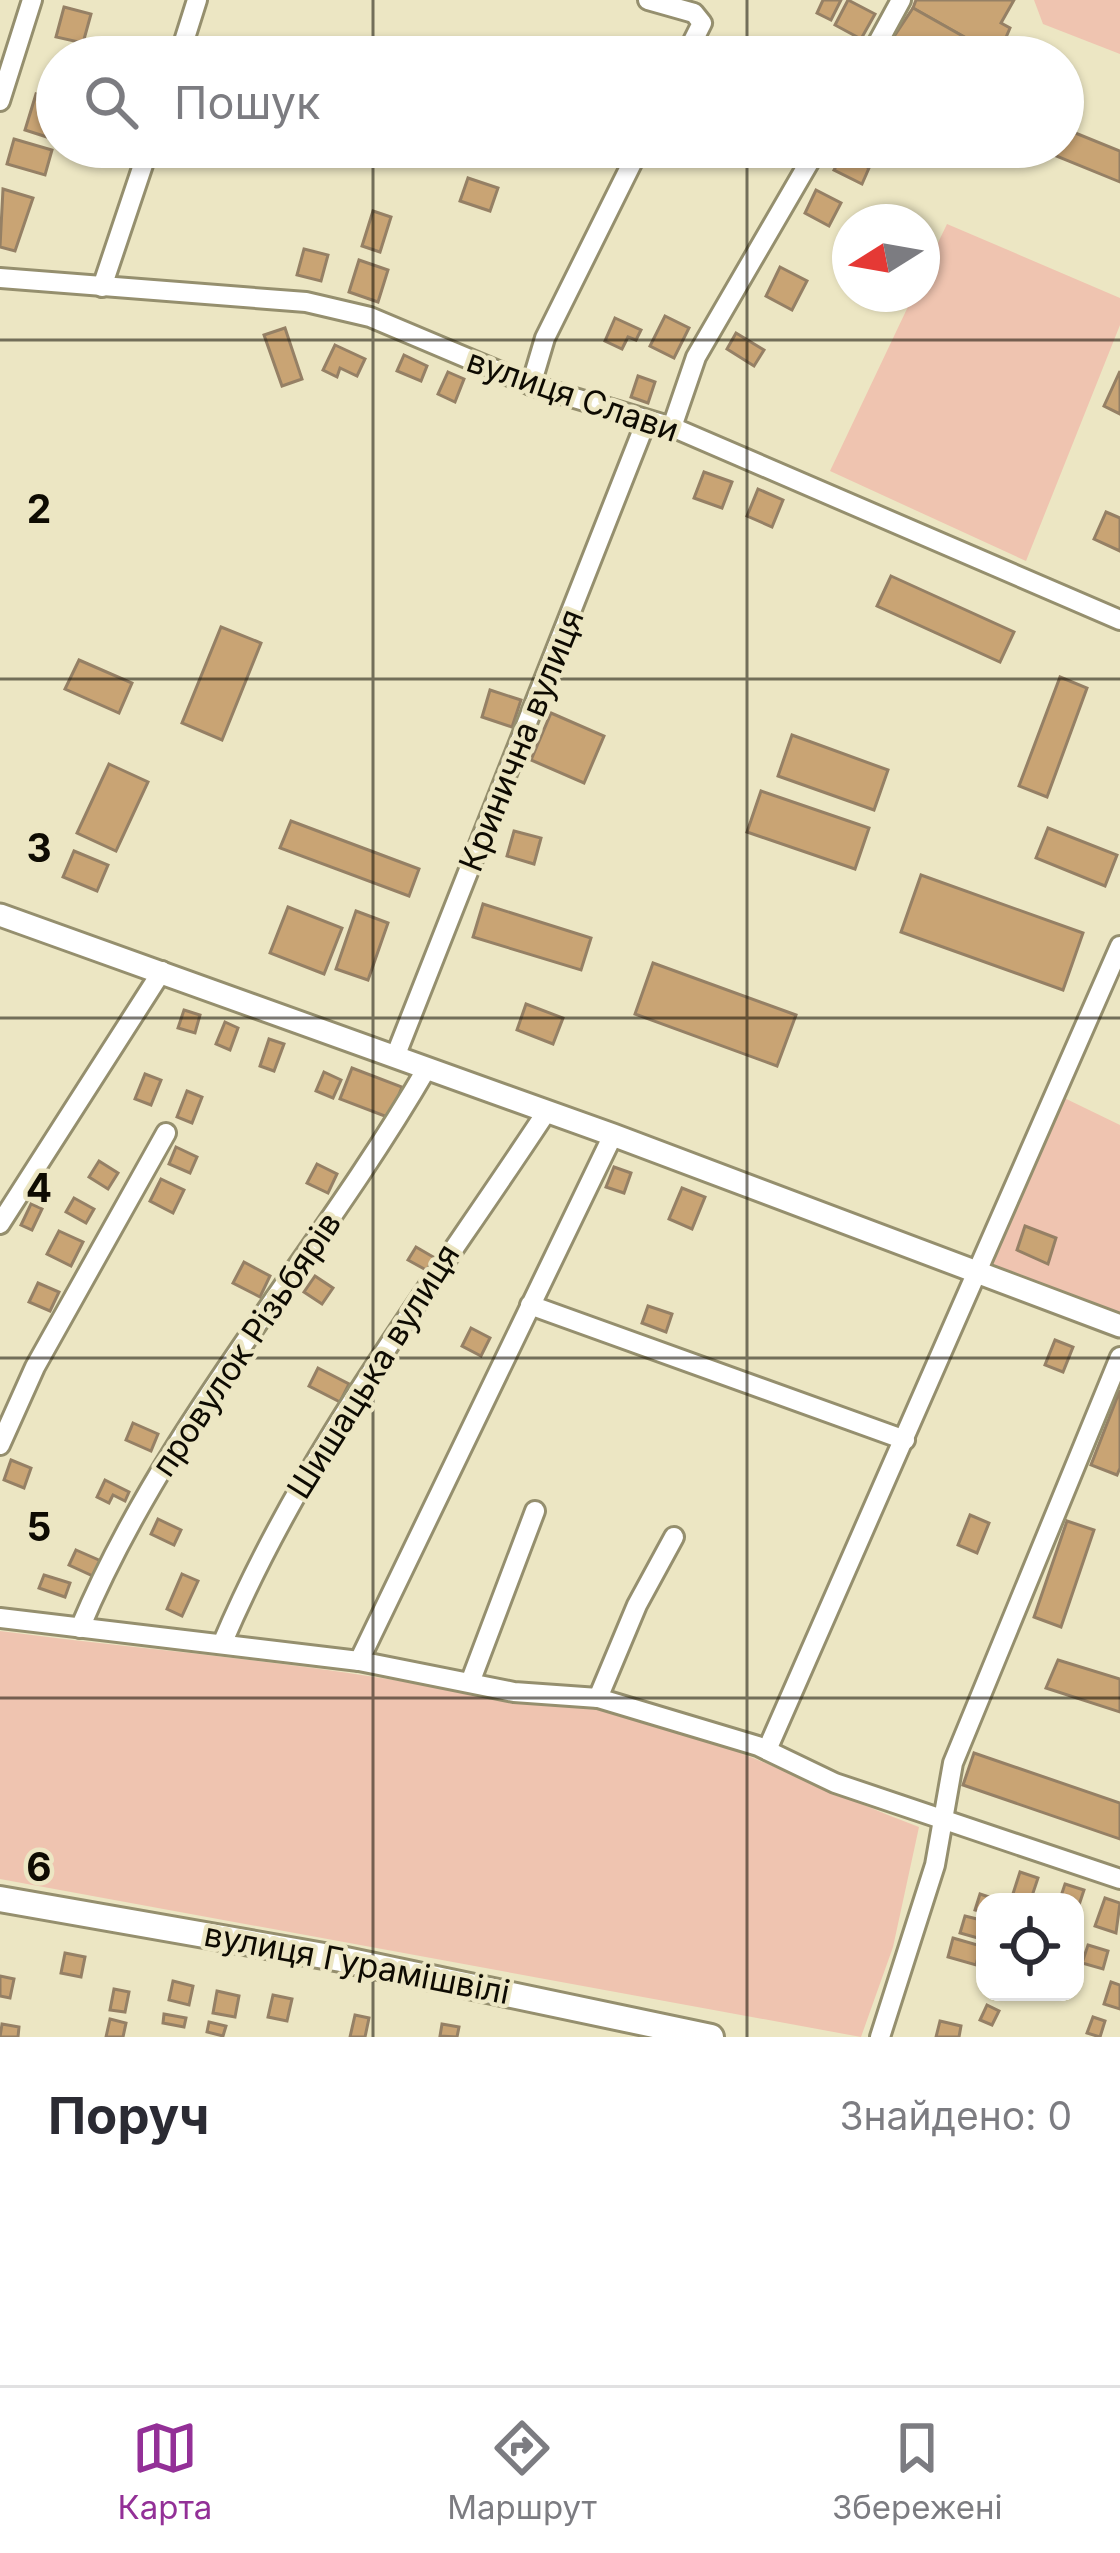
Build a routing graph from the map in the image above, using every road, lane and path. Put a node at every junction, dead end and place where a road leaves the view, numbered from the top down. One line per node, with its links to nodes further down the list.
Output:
1 (32, 0): 8 (street)
2 (197, 0): 5 (street)
3 (648, 0): 6 (street)
4 (901, 0): 7 (street)
5 (185, 36)
6 (696, 36)
7 (881, 36)
8 (0, 101)
9 (141, 168): 13 (street)
10 (629, 168): 14 (street)
11 (806, 168): 16 (street)
12 (0, 278): 13 (street, вулиця Слави)
13 (102, 287): 14 (street, вулиця Слави)
14 (531, 385): 15 (street, вулиця Слави)
15 (645, 424): 16 (street, вулиця Слави); 21 (street, Кринична вулиця)
16 (672, 427): 17 (street, вулиця Слави)
17 (1120, 620)
18 (0, 915): 20 (street)
19 (1120, 946): 27 (street)
20 (162, 971): 21 (street); 26 (street)
21 (395, 1057): 22 (street)
22 (427, 1069): 23 (street); 36 (street, провулок Різьбярів)
23 (547, 1111): 25 (street); 37 (street, Шишацька вулиця)
24 (166, 1132): 32 (street)
25 (613, 1135): 27 (street); 28 (street)
26 (0, 1224)
27 (973, 1278): 29 (street); 31 (street)
28 (530, 1305): 31 (street); 38 (street)
29 (1120, 1326)
30 (1120, 1357): 42 (street)
31 (905, 1440): 41 (street)
32 (0, 1445)
33 (535, 1511): 39 (street)
34 (674, 1537): 40 (street)
35 (0, 1618): 36 (street)
36 (80, 1628): 37 (street)
37 (222, 1645): 38 (street)
38 (358, 1661): 39 (street)
39 (471, 1680): 40 (street)
40 (598, 1698): 41 (street)
41 (767, 1750): 42 (street)
42 (943, 1821): 43 (street); 46 (street)
43 (1120, 1879)
44 (0, 1899): 45 (main road, вулиця Гурамішвілі)
45 (711, 2037)
46 (880, 2037)

